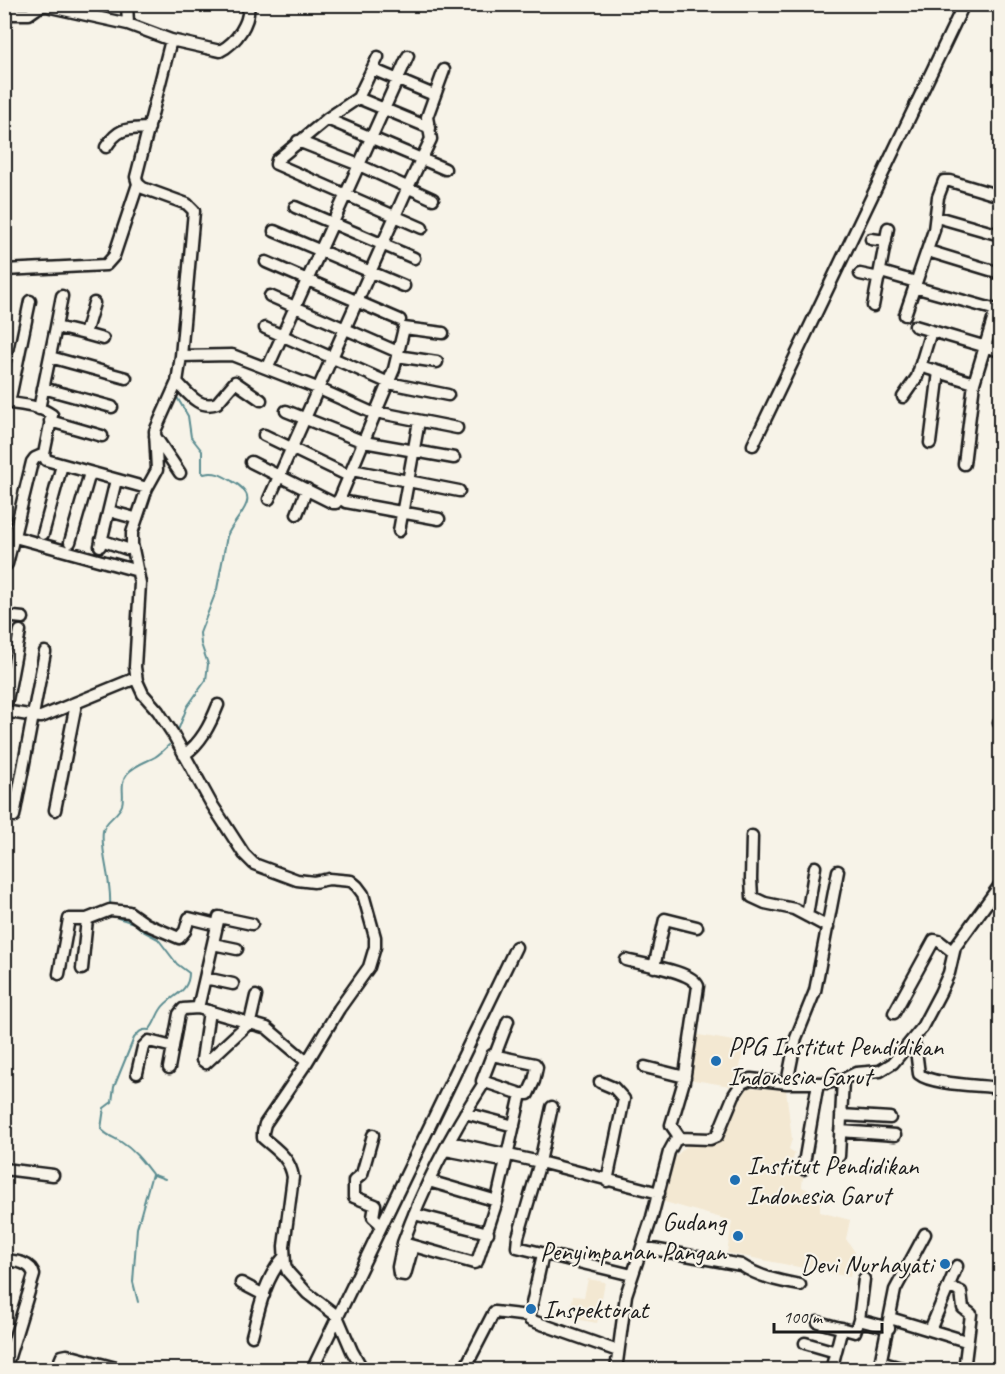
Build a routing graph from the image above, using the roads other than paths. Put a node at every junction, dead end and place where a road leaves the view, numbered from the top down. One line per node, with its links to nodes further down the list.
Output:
1 (127, 4): 5 (street)
2 (248, 4): 6 (street)
3 (964, 4): 104 (street)
4 (4, 14): 5 (street)
5 (128, 24): 6 (street)
6 (171, 40): 16 (street)
7 (408, 56): 11 (street)
8 (378, 57): 9 (street)
9 (372, 69): 11 (street); 13 (street)
10 (444, 70): 12 (street)
11 (397, 80): 12 (street); 14 (street)
12 (434, 95): 17 (street)
13 (358, 98): 14 (street); 15 (street)
14 (384, 110): 17 (street); 18 (street)
15 (327, 119): 18 (street); 19 (street)
16 (149, 128): 20 (street); 24 (street)
17 (430, 128): 21 (street)
18 (371, 138): 21 (street); 22 (street)
19 (298, 141): 22 (street); 26 (street)
20 (106, 147)
21 (423, 159): 23 (street); 25 (street)
22 (359, 165): 25 (street); 26 (street)
23 (445, 169)
24 (138, 184): 44 (street); 74 (street)
25 (408, 187): 28 (street); 30 (street)
26 (346, 194): 30 (street); 32 (street)
27 (1000, 196): 31 (street)
28 (433, 199)
29 (295, 207): 32 (street)
30 (395, 216): 33 (street); 39 (street)
31 (937, 217): 36 (street); 40 (street)
32 (333, 223): 39 (street); 41 (street)
33 (422, 228)
34 (888, 228): 38 (street)
35 (274, 231): 41 (street)
36 (1000, 235)
37 (871, 239): 38 (street)
38 (885, 241): 48 (street)
39 (382, 245): 42 (street); 45 (street)
40 (928, 251): 46 (street); 50 (street)
41 (320, 252): 45 (street); 49 (street)
42 (414, 258)
43 (266, 262): 49 (street)
44 (4, 270)
45 (370, 272): 51 (street); 55 (street)
46 (1000, 273)
47 (860, 274): 48 (street)
48 (880, 275): 50 (street); 57 (street)
49 (308, 280): 55 (street); 58 (street)
50 (915, 284): 59 (street); 60 (street)
51 (404, 286)
52 (62, 296): 63 (street)
53 (270, 296): 58 (street)
54 (30, 300): 90 (street)
55 (357, 300): 61 (street); 65 (street)
56 (94, 303): 68 (street)
57 (873, 306)
58 (295, 308): 65 (street); 69 (street)
59 (998, 311): 71 (street)
60 (905, 315)
61 (400, 320)
62 (915, 326): 66 (street)
63 (56, 327): 68 (street); 75 (street)
64 (265, 328): 69 (street)
65 (345, 329): 73 (street); 76 (street)
66 (931, 331): 71 (street); 78 (street)
67 (443, 333): 73 (street)
68 (85, 334): 70 (street)
69 (282, 336): 76 (street); 79 (street)
70 (103, 339)
71 (986, 348): 72 (street); 84 (street)
72 (1000, 351)
73 (398, 354): 77 (street); 83 (street)
74 (181, 356): 79 (street); 82 (street)
75 (50, 357): 81 (street); 85 (street)
76 (332, 358): 83 (street); 86 (street)
77 (437, 362)
78 (920, 366): 80 (street); 88 (street)
79 (268, 368): 86 (street)
80 (939, 372): 84 (street); 103 (street)
81 (126, 378)
82 (177, 382): 89 (street); 99 (street)
83 (389, 383): 87 (street); 94 (street)
84 (974, 383): 111 (street)
85 (43, 388): 91 (street); 92 (street)
86 (318, 388): 94 (street); 95 (street)
87 (448, 395)
88 (903, 397)
89 (261, 400)
90 (7, 402): 92 (street)
91 (112, 407)
92 (39, 409): 96 (street)
93 (286, 411): 95 (street)
94 (376, 413): 97 (street); 102 (street)
95 (304, 418): 102 (street); 105 (street)
96 (50, 421): 101 (street); 107 (street)
97 (419, 422): 98 (street); 106 (street)
98 (457, 428)
99 (155, 435): 112 (street); 118 (street)
100 (264, 435): 105 (street)
101 (102, 436)
102 (364, 442): 106 (street); 113 (street)
103 (930, 443)
104 (753, 446)
105 (292, 447): 113 (street); 115 (street)
106 (414, 451): 108 (street); 117 (street)
107 (44, 454): 110 (street); 129 (street)
108 (454, 458)
109 (251, 462): 115 (street)
110 (62, 465): 114 (street); 130 (street)
111 (964, 465)
112 (180, 473)
113 (351, 473): 117 (street); 121 (street)
114 (90, 474): 116 (street); 131 (street)
115 (279, 475): 119 (street); 122 (street)
116 (116, 480): 118 (street); 123 (street)
117 (408, 482): 120 (street); 124 (street)
118 (147, 488): 134 (street)
119 (307, 489): 121 (street); 125 (street)
120 (459, 491)
121 (340, 498): 124 (street)
122 (269, 499)
123 (108, 511): 126 (street); 132 (street)
124 (402, 512): 127 (street); 128 (street)
125 (297, 514)
126 (131, 517)
127 (438, 519)
128 (399, 531)
129 (11, 534): 133 (street); 134 (street)
130 (43, 534)
131 (70, 542)
132 (127, 549)
133 (7, 564)
134 (138, 571): 139 (street)
135 (4, 616): 136 (street)
136 (23, 618)
137 (20, 632): 142 (street)
138 (45, 652): 143 (street)
139 (136, 678): 140 (street); 144 (street)
140 (76, 704): 143 (street); 145 (street)
141 (218, 705): 144 (street)
142 (5, 713): 143 (street)
143 (34, 716): 146 (street)
144 (184, 755): 175 (street)
145 (55, 810)
146 (14, 816)
147 (752, 836): 151 (street)
148 (815, 867): 151 (street)
149 (838, 871): 156 (street)
150 (1000, 885): 160 (street)
151 (807, 916): 156 (street)
152 (87, 919): 154 (street); 163 (street); 164 (street)
153 (252, 924): 154 (street)
154 (218, 925): 157 (street)
155 (697, 927): 162 (street)
156 (828, 927): 183 (street)
157 (213, 944): 159 (street); 165 (street)
158 (516, 947): 208 (street)
159 (237, 949)
160 (953, 952): 169 (street); 172 (street)
161 (626, 960): 162 (street)
162 (654, 967): 179 (street)
163 (82, 969)
164 (59, 974)
165 (205, 978): 166 (street); 168 (street)
166 (233, 984)
167 (256, 996): 171 (street)
168 (204, 1010): 171 (street); 171 (street); 173 (street)
169 (894, 1014)
170 (508, 1021): 174 (street)
171 (250, 1022): 175 (street)
172 (913, 1040): 180 (street); 185 (street)
173 (173, 1047): 177 (street); 178 (street)
174 (495, 1055): 182 (street); 186 (street)
175 (307, 1062): 213 (street)
176 (645, 1067): 179 (street)
177 (169, 1068)
178 (137, 1073)
179 (685, 1077): 195 (street)
180 (843, 1080): 184 (street); 189 (street)
181 (600, 1082): 204 (street)
182 (484, 1083): 186 (street); 188 (street)
183 (787, 1083): 184 (street); 195 (street)
184 (818, 1083): 201 (street)
185 (1000, 1088)
186 (521, 1094): 191 (street)
187 (552, 1107): 199 (street)
188 (465, 1113): 191 (street); 196 (street)
189 (841, 1115): 190 (street); 192 (street)
190 (890, 1118)
191 (514, 1126): 198 (street)
192 (840, 1131): 193 (street); 197 (street)
193 (895, 1134)
194 (373, 1135): 208 (street)
195 (680, 1138): 205 (street)
196 (448, 1146): 198 (street); 203 (street)
197 (839, 1156)
198 (507, 1159): 199 (street); 206 (street)
199 (540, 1162): 204 (street); 212 (street)
200 (4, 1169): 202 (street)
201 (803, 1169)
202 (53, 1175)
203 (429, 1181): 206 (street); 207 (street)
204 (608, 1181): 205 (street)
205 (659, 1193): 211 (street)
206 (497, 1201): 209 (street)
207 (414, 1214): 209 (street); 209 (street)
208 (382, 1225): 222 (street)
209 (488, 1233)
210 (925, 1234): 226 (street)
211 (642, 1247): 216 (street); 219 (street)
212 (543, 1254): 216 (street); 223 (street)
213 (284, 1257): 221 (street); 222 (street)
214 (4, 1260): 236 (street)
215 (957, 1266): 220 (street)
216 (632, 1275): 233 (street)
217 (864, 1279): 224 (street)
218 (241, 1283): 221 (street)
219 (800, 1285)
220 (949, 1287): 228 (street); 230 (street)
221 (264, 1295): 229 (street)
222 (338, 1316): 241 (street); 242 (street)
223 (529, 1316): 233 (street); 243 (street)
224 (859, 1320): 226 (street); 227 (street)
225 (818, 1322): 227 (street)
226 (889, 1323): 228 (street); 239 (street)
227 (842, 1328): 234 (street)
228 (930, 1330): 230 (street)
229 (252, 1336)
230 (966, 1341): 246 (street)
231 (66, 1342): 235 (street)
232 (805, 1343): 234 (street)
233 (618, 1351): 244 (street)
234 (836, 1352): 245 (street)
235 (63, 1356): 237 (street); 240 (street)
236 (5, 1365)
237 (97, 1366): 238 (street)
238 (116, 1368)
239 (906, 1369)
240 (56, 1370)
241 (312, 1370)
242 (363, 1370)
243 (464, 1370)
244 (616, 1370)
245 (831, 1370)
246 (964, 1370)

